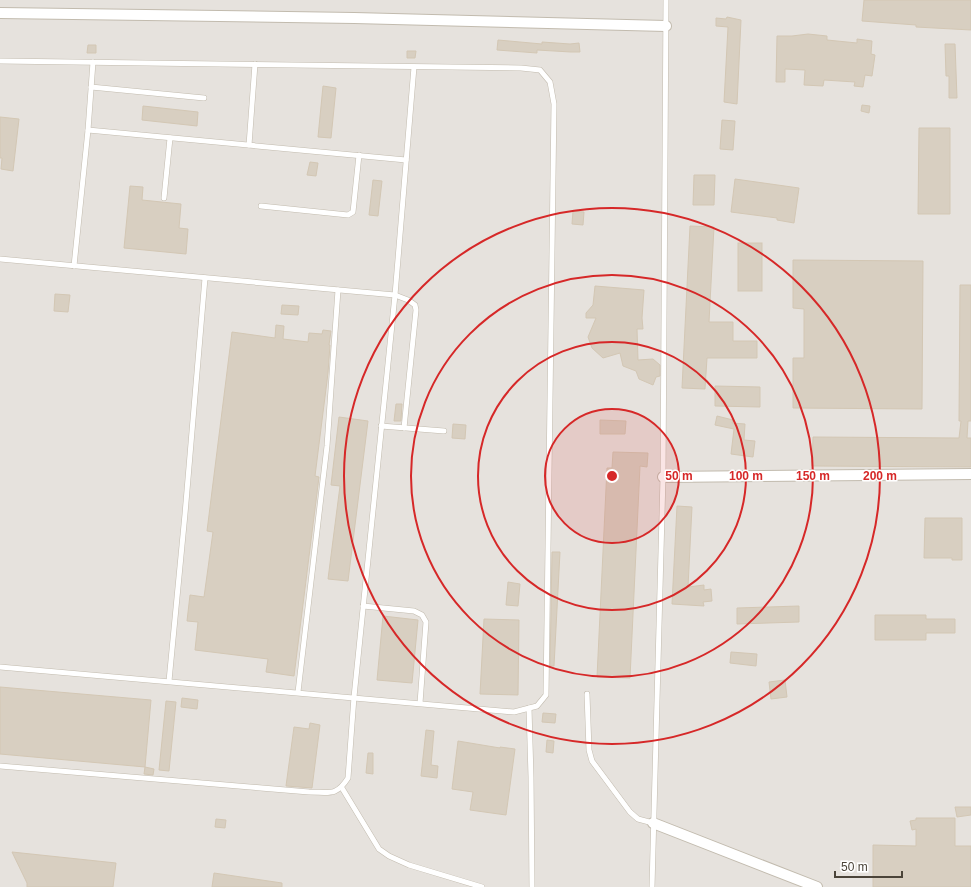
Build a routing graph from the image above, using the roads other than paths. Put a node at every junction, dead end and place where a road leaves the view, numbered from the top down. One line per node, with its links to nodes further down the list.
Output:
1 (666, 0): 3 (lane)
2 (0, 13): 3 (street)
3 (666, 26): 26 (lane)
4 (0, 61): 5 (lane)
5 (93, 62): 6 (lane); 8 (lane)
6 (255, 64): 7 (lane); 12 (lane)
7 (414, 67): 14 (lane); 34 (lane)
8 (91, 87): 9 (lane); 10 (lane)
9 (204, 98)
10 (88, 130): 11 (lane); 18 (lane)
11 (170, 138): 12 (lane); 15 (lane)
12 (249, 145): 13 (lane)
13 (359, 155): 14 (lane); 16 (lane)
14 (406, 160): 21 (lane)
15 (164, 198)
16 (261, 206)
17 (0, 259): 18 (lane)
18 (74, 266): 19 (lane)
19 (205, 278): 20 (lane); 29 (lane)
20 (338, 290): 21 (lane); 30 (lane)
21 (395, 295): 22 (lane); 23 (lane)
22 (382, 426): 23 (lane); 27 (lane)
23 (404, 428): 24 (lane)
24 (444, 431)
25 (971, 474): 26 (street)
26 (663, 477): 37 (lane)
27 (363, 606): 32 (lane); 33 (lane)
28 (0, 667): 29 (lane)
29 (169, 681): 30 (lane)
30 (298, 692): 32 (lane)
31 (587, 694): 37 (lane)
32 (354, 697): 33 (lane); 36 (lane)
33 (420, 703): 34 (lane)
34 (528, 708): 39 (lane)
35 (0, 766): 36 (lane)
36 (342, 788): 38 (lane)
37 (653, 823): 40 (lane); 41 (street)
38 (482, 887)
39 (532, 887)
40 (652, 887)
41 (817, 887)

